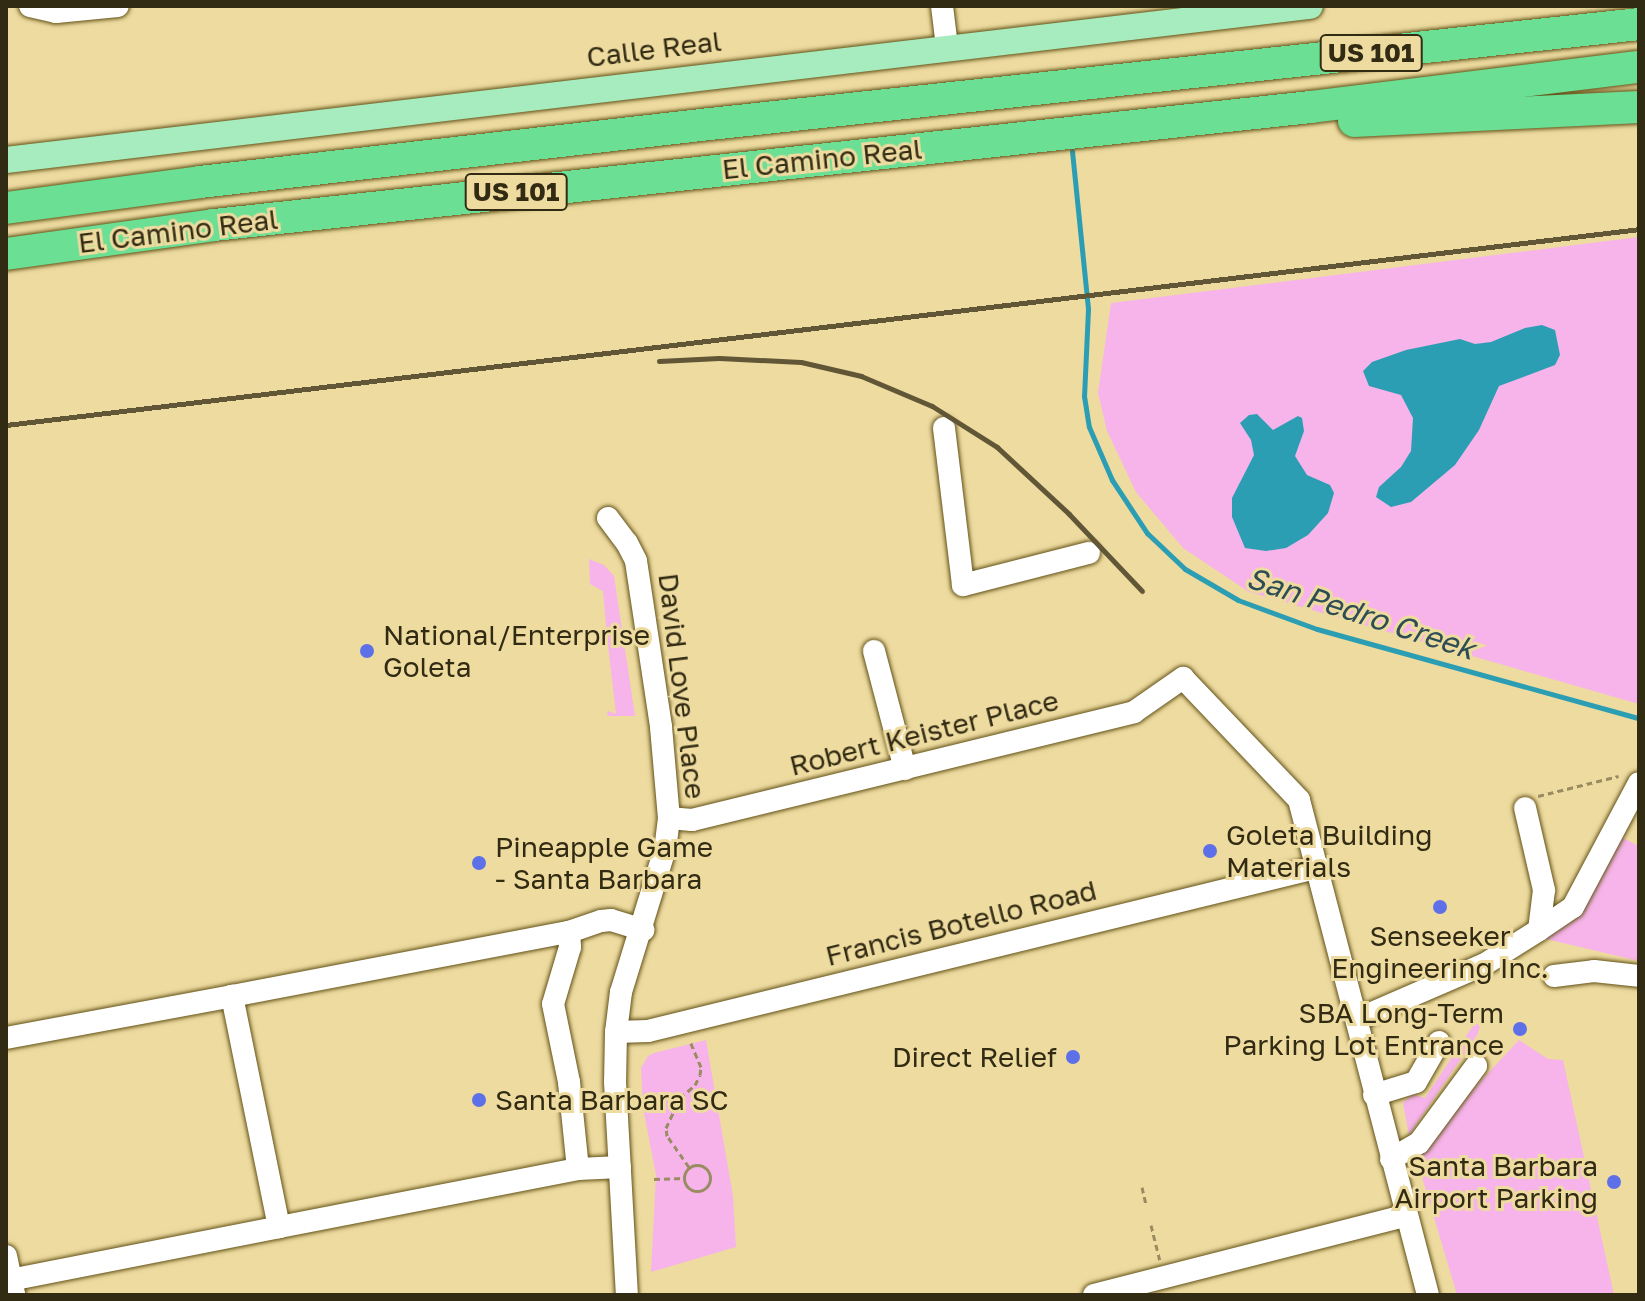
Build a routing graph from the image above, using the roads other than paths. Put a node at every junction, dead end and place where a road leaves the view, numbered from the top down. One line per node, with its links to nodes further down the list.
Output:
1 (30, 6): 2 (street)
2 (118, 6)
3 (942, 6): 7 (street)
4 (1310, 6): 5 (main road, Calle Real)
5 (1192, 13): 7 (main road, Calle Real)
6 (1639, 24): 12 (highway, El Camino Real / US 101)
7 (947, 47): 11 (main road, Calle Real)
8 (1639, 67): 10 (highway, El Camino Real / US 101)
9 (1639, 107): 10 (highway)
10 (1195, 119): 13 (highway, El Camino Real / US 101)
11 (6, 160)
12 (6, 208)
13 (6, 254)
14 (944, 428): 16 (street)
15 (608, 518): 21 (street, David Love Place)
16 (1089, 553)
17 (874, 651): 18 (street)
18 (905, 769): 21 (street, Robert Keister Place); 22 (street, Robert Keister Place)
19 (1634, 779): 24 (street)
20 (1525, 808): 24 (street)
21 (669, 818): 23 (street, David Love Place)
22 (1319, 867): 29 (street); 30 (street, Francis Botello Road)
23 (643, 930): 25 (street); 30 (street, David Love Place)
24 (1539, 930): 29 (street)
25 (569, 932): 28 (street); 37 (street)
26 (1554, 976): 27 (street)
27 (1639, 976)
28 (232, 996): 31 (street); 39 (street)
29 (1358, 1019): 34 (street)
30 (616, 1032): 36 (street, David Love Place)
31 (6, 1038)
32 (1439, 1042): 34 (street)
33 (1476, 1066): 35 (street)
34 (1374, 1095): 35 (street)
35 (1391, 1159): 38 (street)
36 (620, 1167): 37 (street); 42 (street, David Love Place)
37 (578, 1169): 39 (street)
38 (1405, 1216): 43 (street); 44 (street)
39 (279, 1227): 41 (street)
40 (6, 1256): 41 (street)
41 (12, 1287)
42 (627, 1295)
43 (1094, 1295)
44 (1428, 1295)

